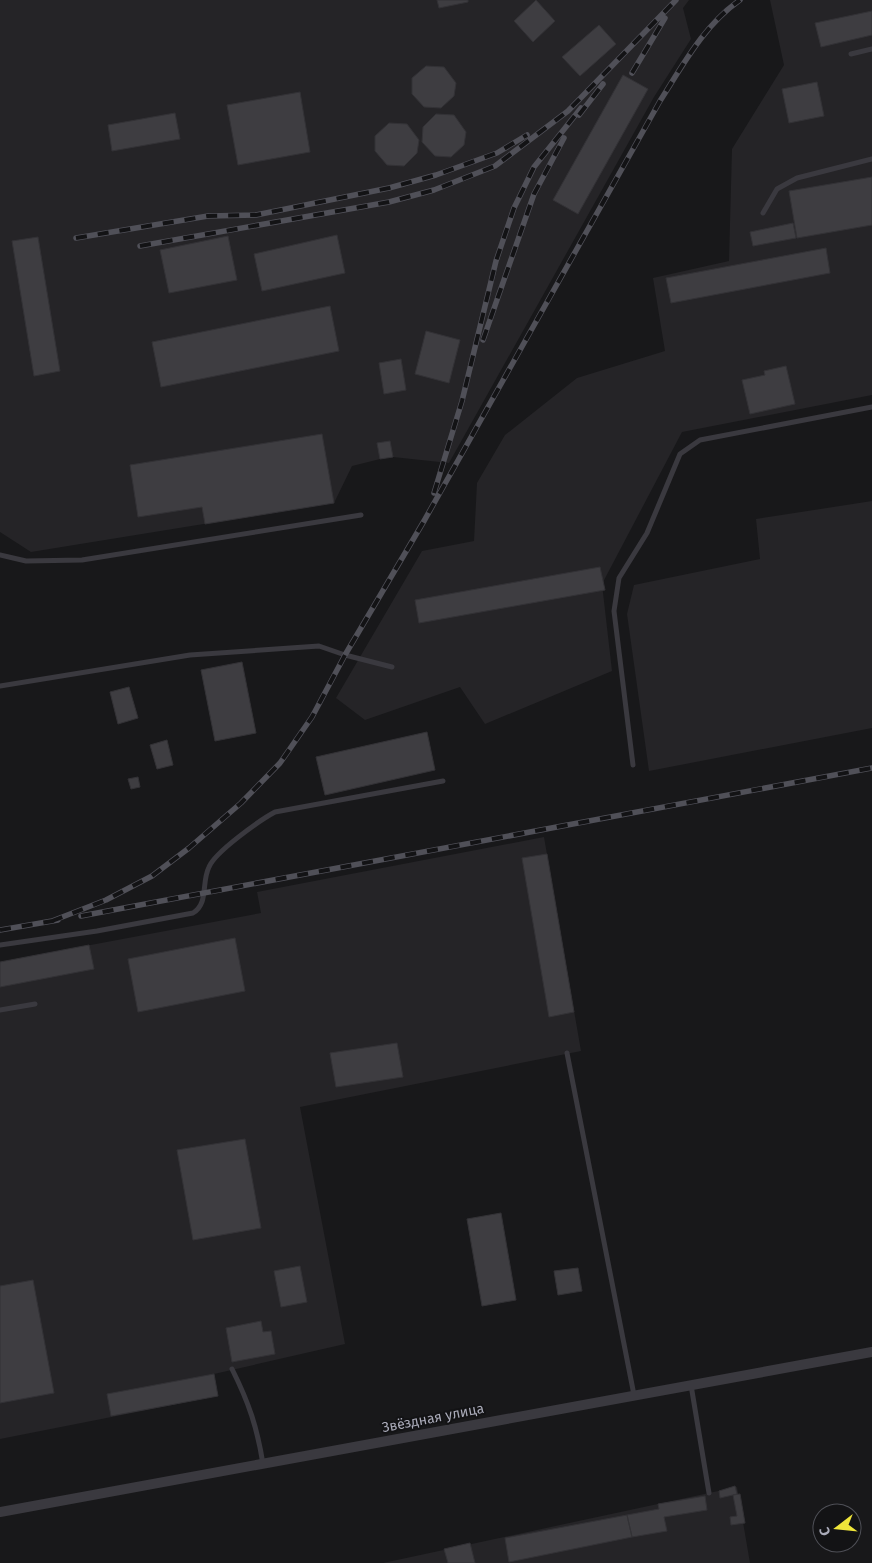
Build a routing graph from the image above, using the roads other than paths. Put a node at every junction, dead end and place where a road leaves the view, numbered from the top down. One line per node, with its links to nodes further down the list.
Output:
1 (872, 49): 2 (lane)
2 (851, 54)
3 (872, 159): 4 (lane)
4 (763, 213)
5 (872, 407): 10 (lane)
6 (361, 515): 7 (lane)
7 (0, 555)
8 (392, 667): 9 (lane)
9 (0, 686)
10 (633, 765)
11 (443, 781): 12 (lane)
12 (0, 945)
13 (35, 1004): 14 (lane)
14 (0, 1010)
15 (567, 1053): 19 (lane)
16 (872, 1352): 18 (street, Звёздная улица)
17 (232, 1369): 20 (lane)
18 (690, 1384): 19 (street, Звёздная улица); 21 (lane)
19 (634, 1395): 20 (street, Звёздная улица)
20 (263, 1464): 22 (street, Звёздная улица)
21 (709, 1493)
22 (0, 1512)

